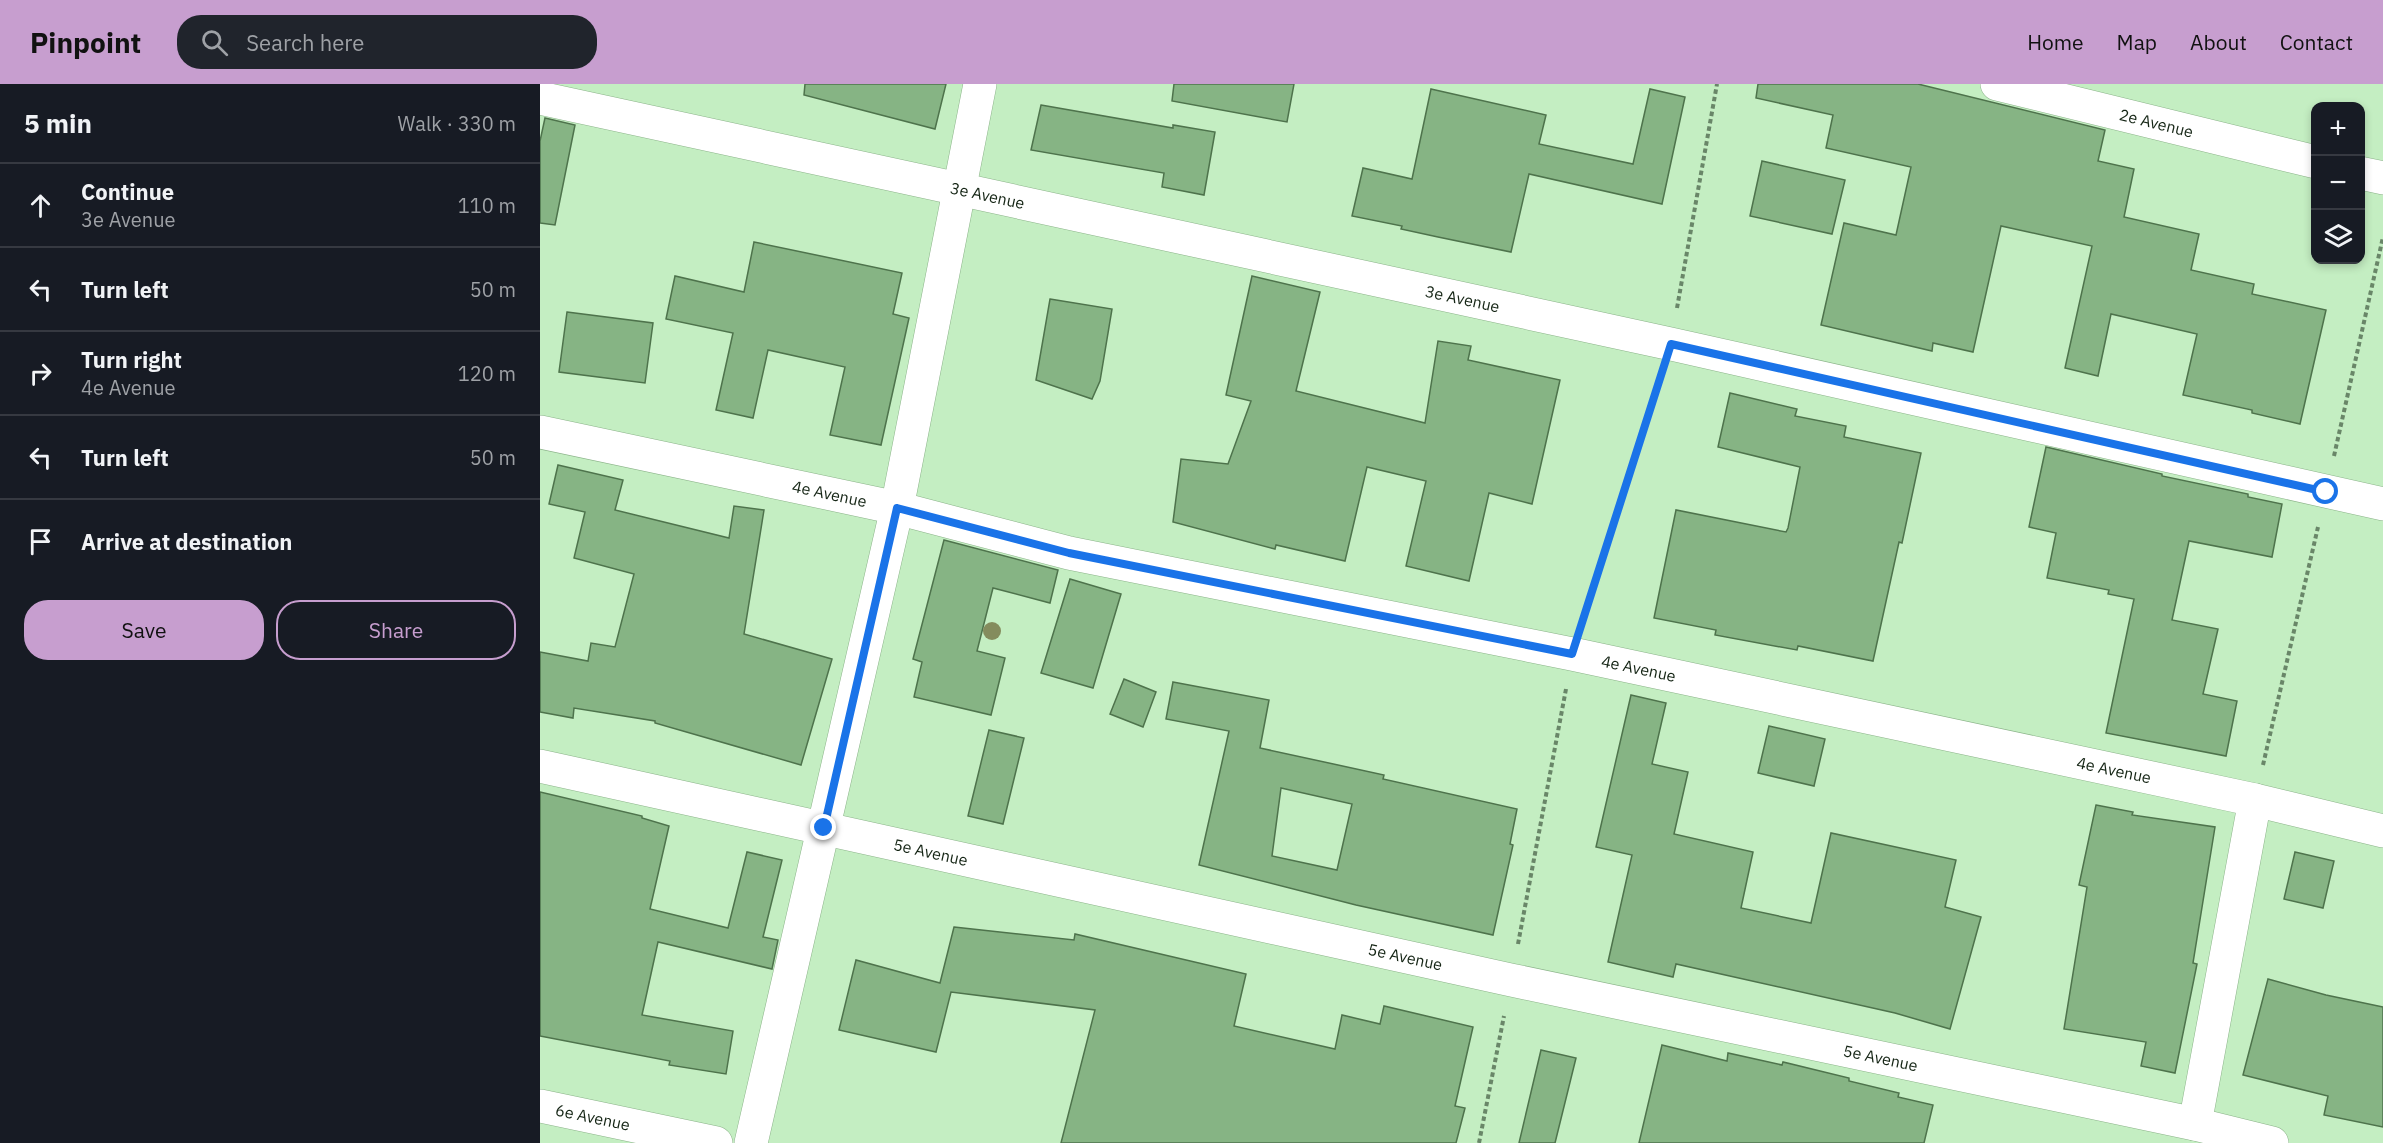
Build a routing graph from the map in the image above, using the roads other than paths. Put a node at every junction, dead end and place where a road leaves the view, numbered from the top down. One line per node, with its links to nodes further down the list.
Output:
1 (980, 84): 7 (street)
2 (1997, 84): 4 (street, 2e Avenue)
3 (540, 98): 7 (street, 3e Avenue)
4 (2311, 161)
5 (2365, 174): 6 (street)
6 (2383, 178)
7 (959, 189): 9 (street, 3e Avenue); 10 (street)
8 (540, 432): 10 (street, 4e Avenue)
9 (2383, 504)
10 (897, 508): 12 (street, 4e Avenue); 13 (street)
11 (540, 766): 13 (street, 5e Avenue)
12 (2255, 800): 14 (street, 4e Avenue); 16 (street)
13 (824, 828): 16 (street, 5e Avenue); 18 (street)
14 (2383, 831)
15 (540, 1106): 17 (street, 6e Avenue)
16 (2195, 1124): 19 (street, 5e Avenue)
17 (716, 1143)
18 (750, 1143)
19 (2272, 1143)

